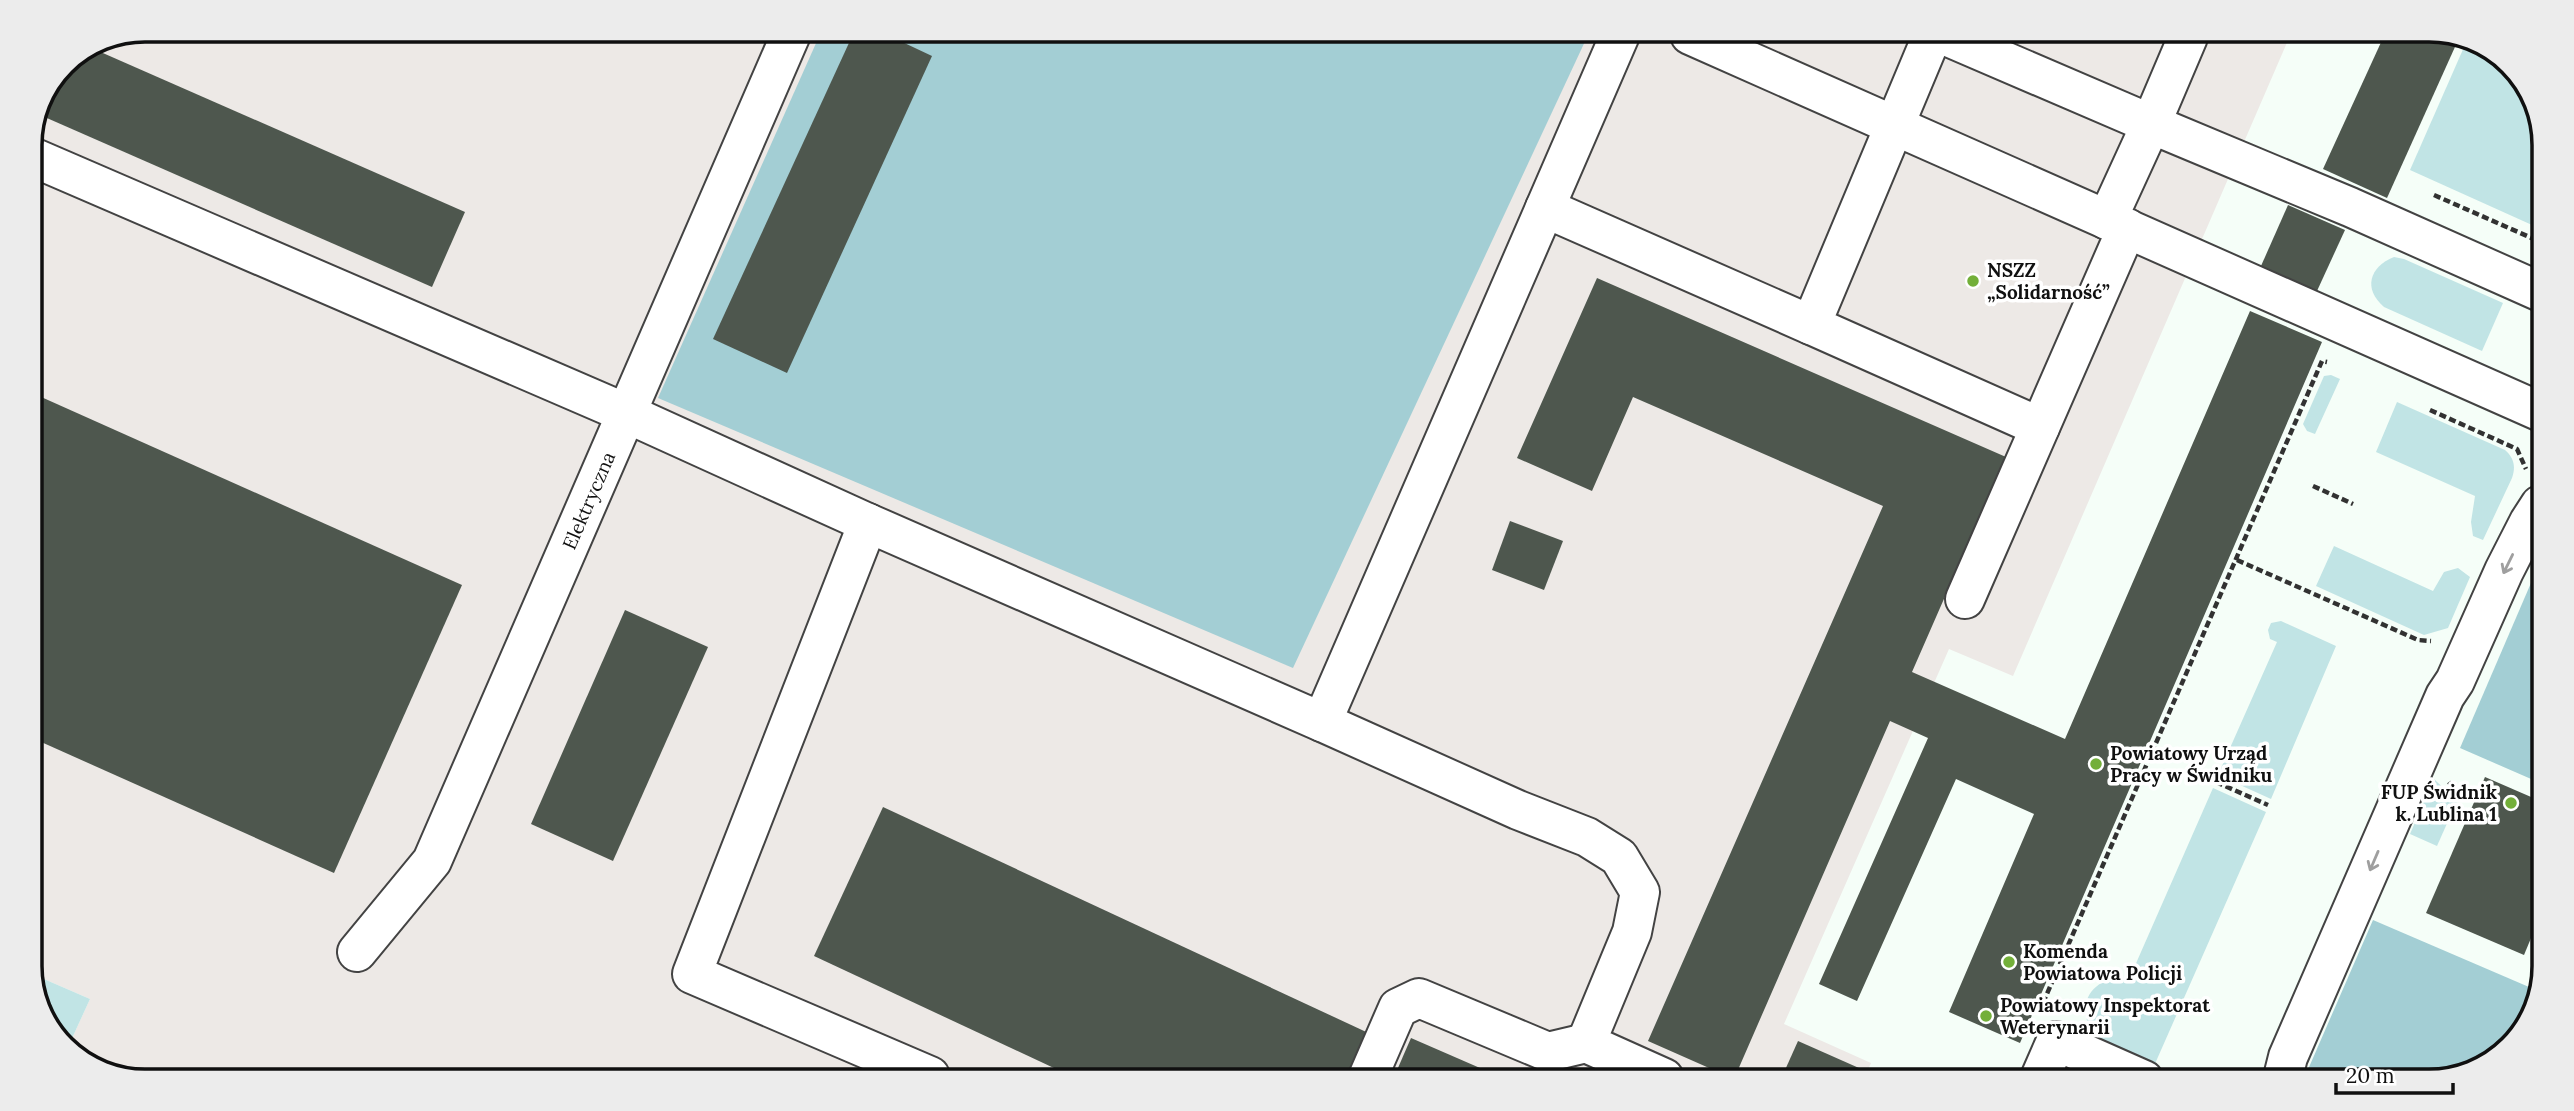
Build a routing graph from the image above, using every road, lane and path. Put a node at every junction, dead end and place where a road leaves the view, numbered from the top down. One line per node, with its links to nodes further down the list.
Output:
1 (788, 42): 19 (street, Elektryczna)
2 (1617, 42): 11 (street)
3 (1704, 42): 8 (street)
4 (1929, 42): 8 (street)
5 (1960, 42): 7 (street)
6 (2186, 42): 7 (street)
7 (2151, 124): 12 (street); 14 (street)
8 (1893, 125): 12 (street); 15 (street)
9 (42, 161): 19 (street)
10 (2434, 195): 13 (path)
11 (1545, 208): 15 (street); 29 (street)
12 (2117, 224): 18 (street); 20 (street)
13 (2532, 238)
14 (2532, 287)
15 (1811, 325): 20 (street)
16 (2332, 365): 26 (path)
17 (2420, 405): 23 (path)
18 (2532, 408)
19 (628, 414): 25 (street); 32 (street, Elektryczna)
20 (2040, 427): 27 (street)
21 (2313, 486): 22 (path)
22 (2353, 504)
23 (2532, 513)
24 (2532, 519): 40 (street, one-way to 40)
25 (868, 523): 29 (street); 35 (street)
26 (2236, 560): 28 (path); 33 (path)
27 (1965, 599)
28 (2434, 640)
29 (1322, 722): 34 (street)
30 (2216, 782): 31 (path)
31 (2269, 805)
32 (356, 952)
33 (2048, 1026): 38 (street); 39 (street)
34 (1586, 1043): 36 (street); 37 (street)
35 (914, 1069)
36 (1371, 1069)
37 (1644, 1069)
38 (2041, 1069)
39 (2124, 1069)
40 (2285, 1069)

